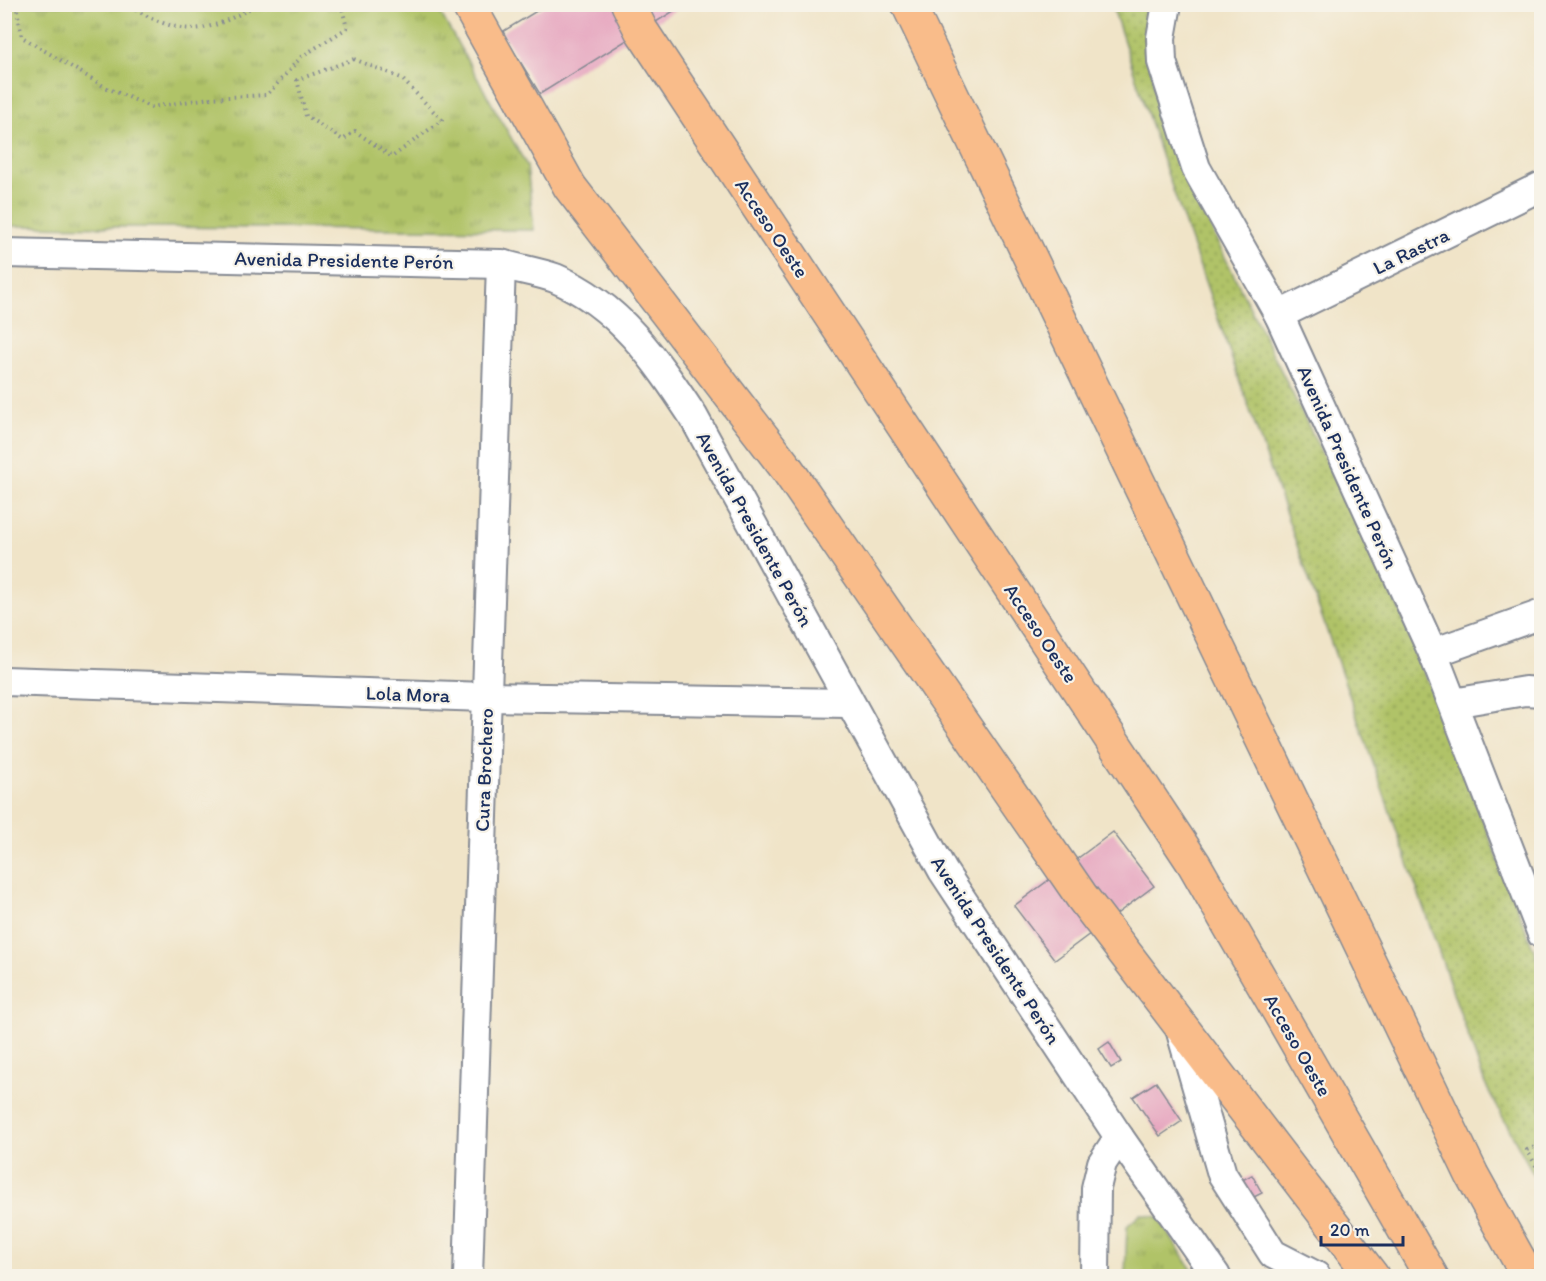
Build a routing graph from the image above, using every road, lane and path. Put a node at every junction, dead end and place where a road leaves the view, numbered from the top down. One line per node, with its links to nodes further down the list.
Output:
1 (16, 4): 4 (path)
2 (125, 4): 3 (path)
3 (257, 4)
4 (341, 4)
5 (468, 4): 22 (highway)
6 (627, 4): 32 (highway, Acceso Oeste)
7 (908, 4): 34 (highway)
8 (1167, 4): 13 (street, Avenida Presidente Perón)
9 (401, 78): 9 (path)
10 (1542, 186): 13 (street, La Rastra)
11 (4, 253): 12 (street, Avenida Presidente Perón)
12 (501, 264): 18 (street, Cura Brochero); 19 (street, Avenida Presidente Perón)
13 (1279, 315): 15 (street, Avenida Presidente Perón)
14 (1542, 614): 15 (street)
15 (1433, 653): 20 (street, Avenida Presidente Perón)
16 (4, 681): 18 (street, Lola Mora)
17 (1542, 692): 20 (street)
18 (486, 697): 19 (street, Lola Mora); 27 (street, Cura Brochero)
19 (848, 703): 23 (street, Avenida Presidente Perón)
20 (1453, 703): 21 (street, Avenida Presidente Perón)
21 (1542, 934)
22 (1177, 1019): 30 (street); 31 (highway)
23 (1119, 1137): 28 (street); 29 (street, Avenida Presidente Perón)
24 (1542, 1153): 25 (path)
25 (1542, 1176)
26 (1542, 1265): 33 (path, bridge)
27 (468, 1276)
28 (1095, 1276)
29 (1216, 1276)
30 (1316, 1276)
31 (1372, 1276)
32 (1431, 1276)
33 (1521, 1276)
34 (1528, 1276)

